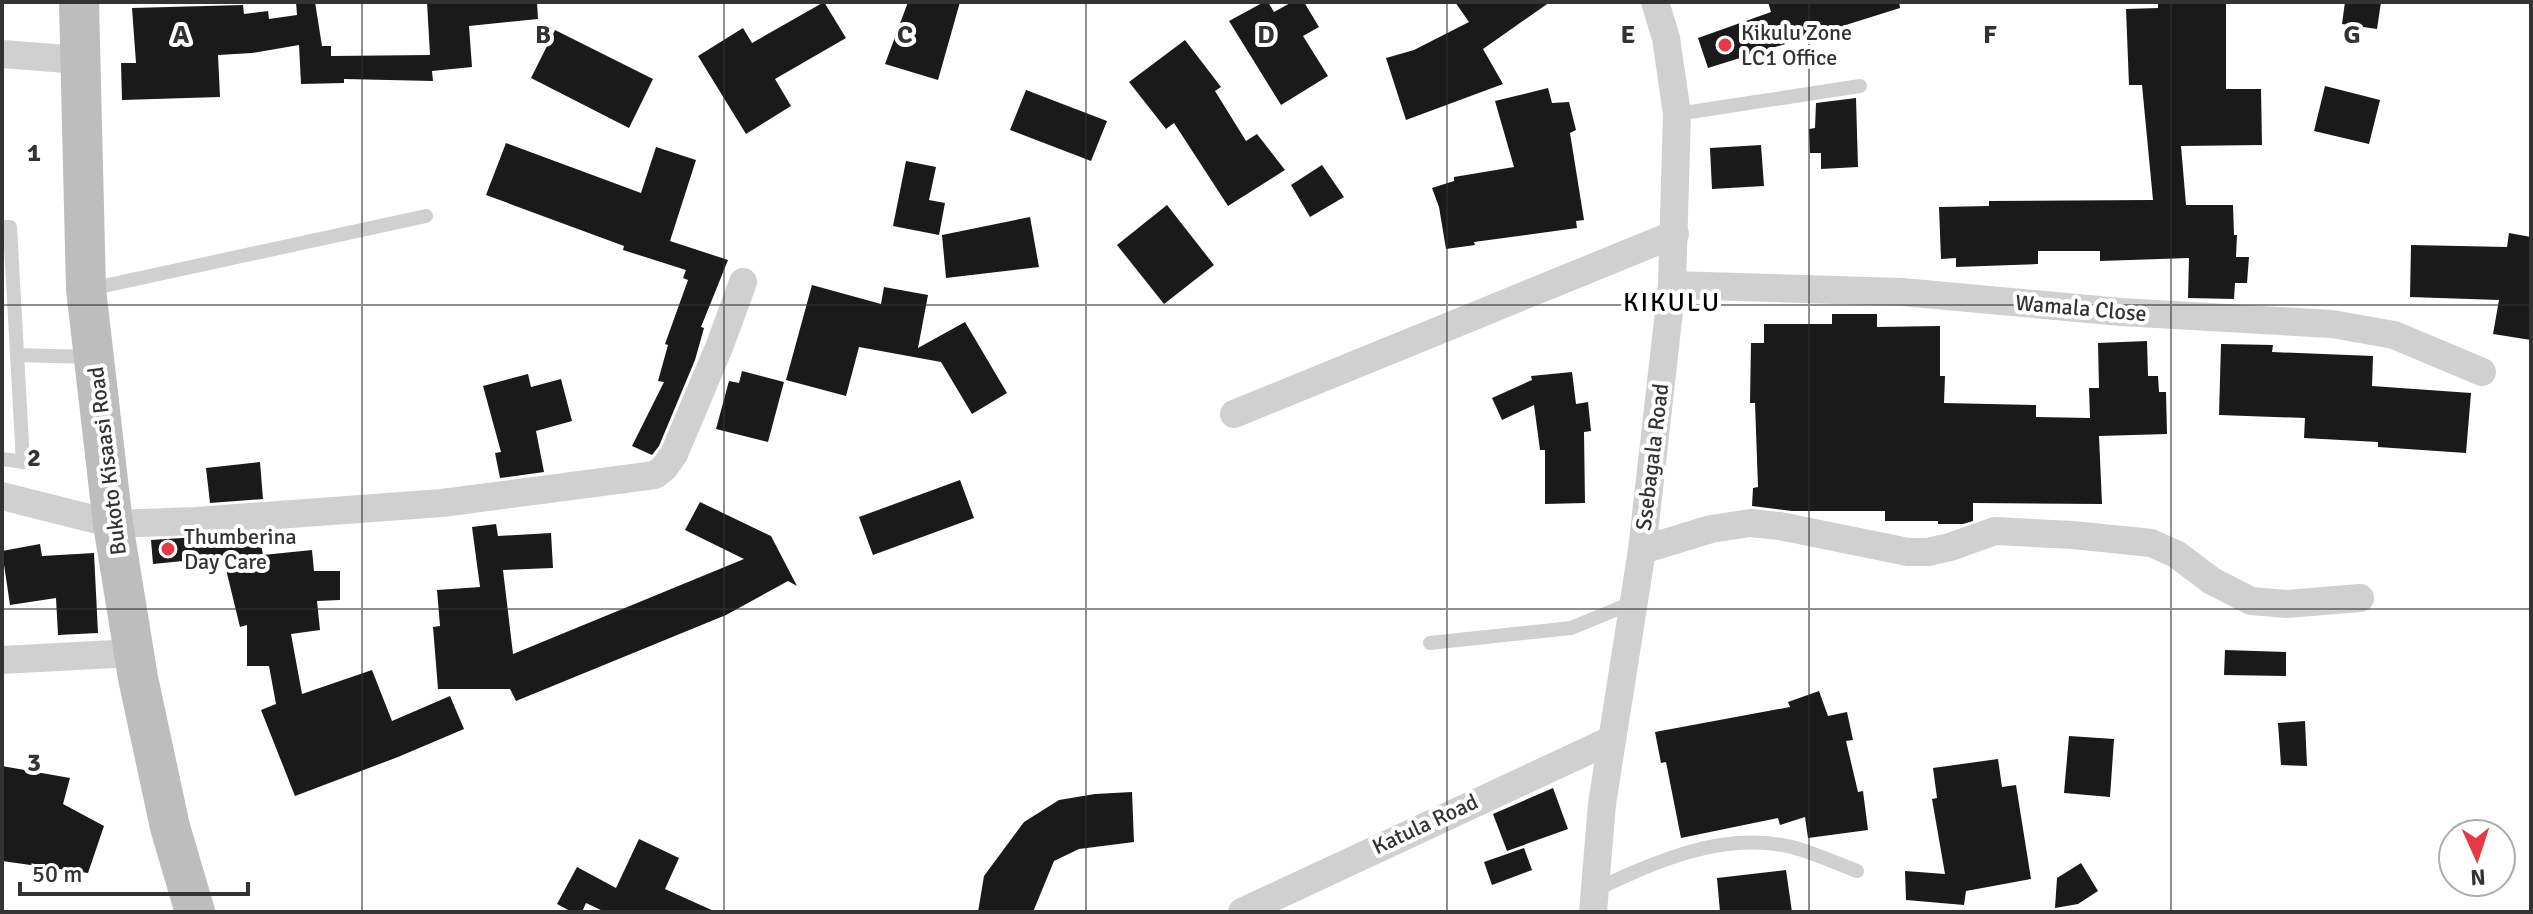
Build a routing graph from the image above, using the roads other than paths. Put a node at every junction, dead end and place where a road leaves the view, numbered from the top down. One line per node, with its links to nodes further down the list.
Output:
1 (79, 2): 4 (main road, Bukoto Kisaasi Road)
2 (1655, 2): 6 (street, Ssebagala Road)
3 (2, 54): 4 (street)
4 (80, 60): 12 (main road, Bukoto Kisaasi Road)
5 (1860, 86): 6 (lane)
6 (1677, 114): 9 (street, Ssebagala Road)
7 (426, 216): 12 (lane)
8 (2, 227): 13 (lane)
9 (1675, 234): 11 (street, Ssebagala Road); 16 (street)
10 (743, 282): 19 (street)
11 (1672, 285): 15 (street, Wamala Close); 20 (street, Ssebagala Road)
12 (86, 289): 14 (main road, Bukoto Kisaasi Road)
13 (17, 355): 14 (lane); 17 (lane)
14 (94, 357): 19 (main road, Bukoto Kisaasi Road)
15 (2482, 372)
16 (1234, 414)
17 (2, 459)
18 (2, 496): 19 (street)
19 (113, 524): 24 (main road, Bukoto Kisaasi Road)
20 (1642, 550): 21 (street); 22 (street, Ssebagala Road)
21 (2360, 598)
22 (1632, 603): 23 (lane); 26 (street, Ssebagala Road)
23 (1430, 643)
24 (133, 653): 25 (street); 29 (main road, Bukoto Kisaasi Road)
25 (2, 660)
26 (1611, 740): 28 (street, Ssebagala Road); 30 (street, Katula Road)
27 (1857, 871): 28 (lane)
28 (1594, 901)
29 (195, 912)
30 (1242, 912)

